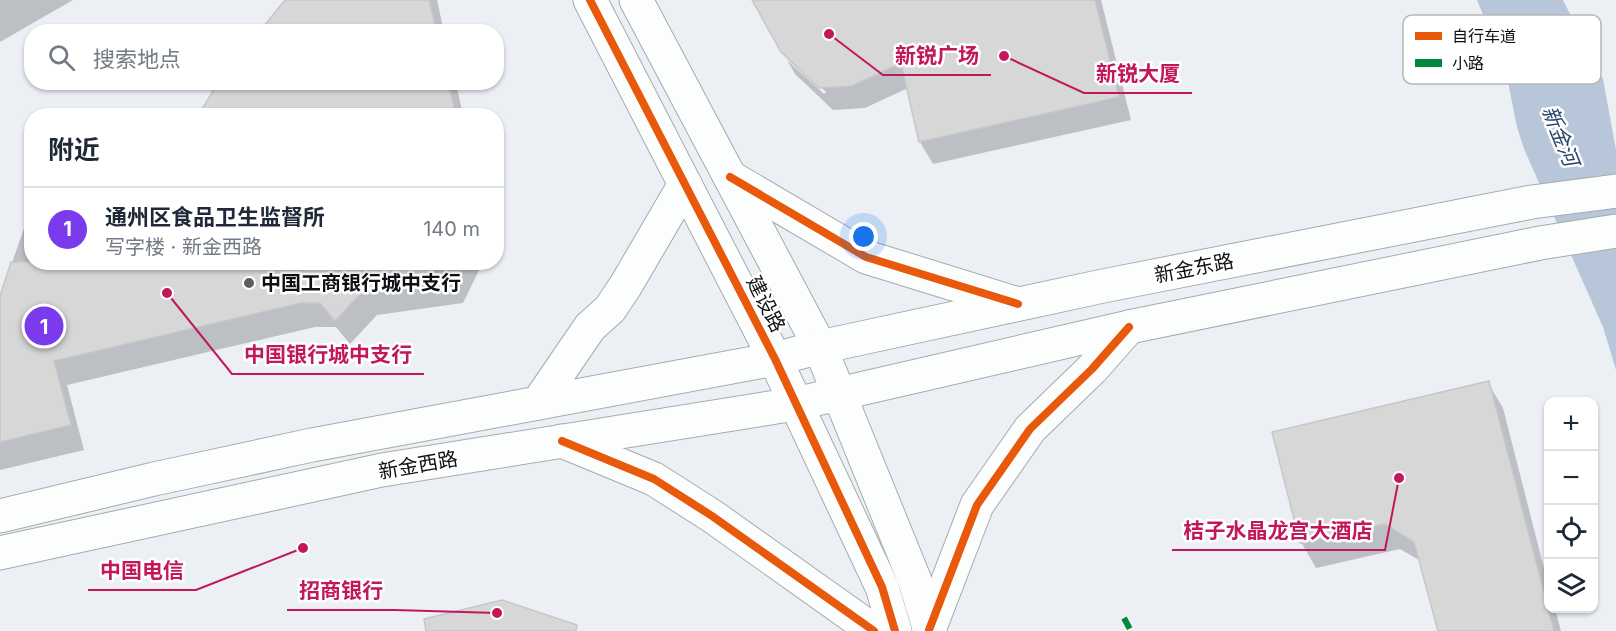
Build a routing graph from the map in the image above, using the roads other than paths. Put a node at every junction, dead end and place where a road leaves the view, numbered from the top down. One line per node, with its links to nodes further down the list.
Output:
1 (591, 0): 4 (main road, 建设路)
2 (636, 0): 3 (main road, 建设路)
3 (730, 177): 7 (main road); 9 (main road, 建设路)
4 (685, 184): 10 (main road, 建设路); 12 (main road)
5 (1616, 191): 7 (main road, 新金东路)
6 (1616, 231): 8 (main road)
7 (1018, 304): 9 (main road, 新金东路)
8 (1129, 327): 11 (main road); 17 (main road)
9 (820, 347): 10 (main road, 新金东路); 11 (main road, 建设路)
10 (775, 359): 12 (main road, 新金西路); 13 (main road, 建设路)
11 (840, 395): 13 (main road, 新金西路); 17 (main road, 建设路)
12 (538, 403): 15 (main road, 新金西路)
13 (795, 404): 14 (main road, 新金西路); 19 (main road, 建设路)
14 (562, 441): 16 (main road, 新金西路); 18 (main road)
15 (0, 516)
16 (0, 553)
17 (929, 630)
18 (874, 631)
19 (896, 631)

